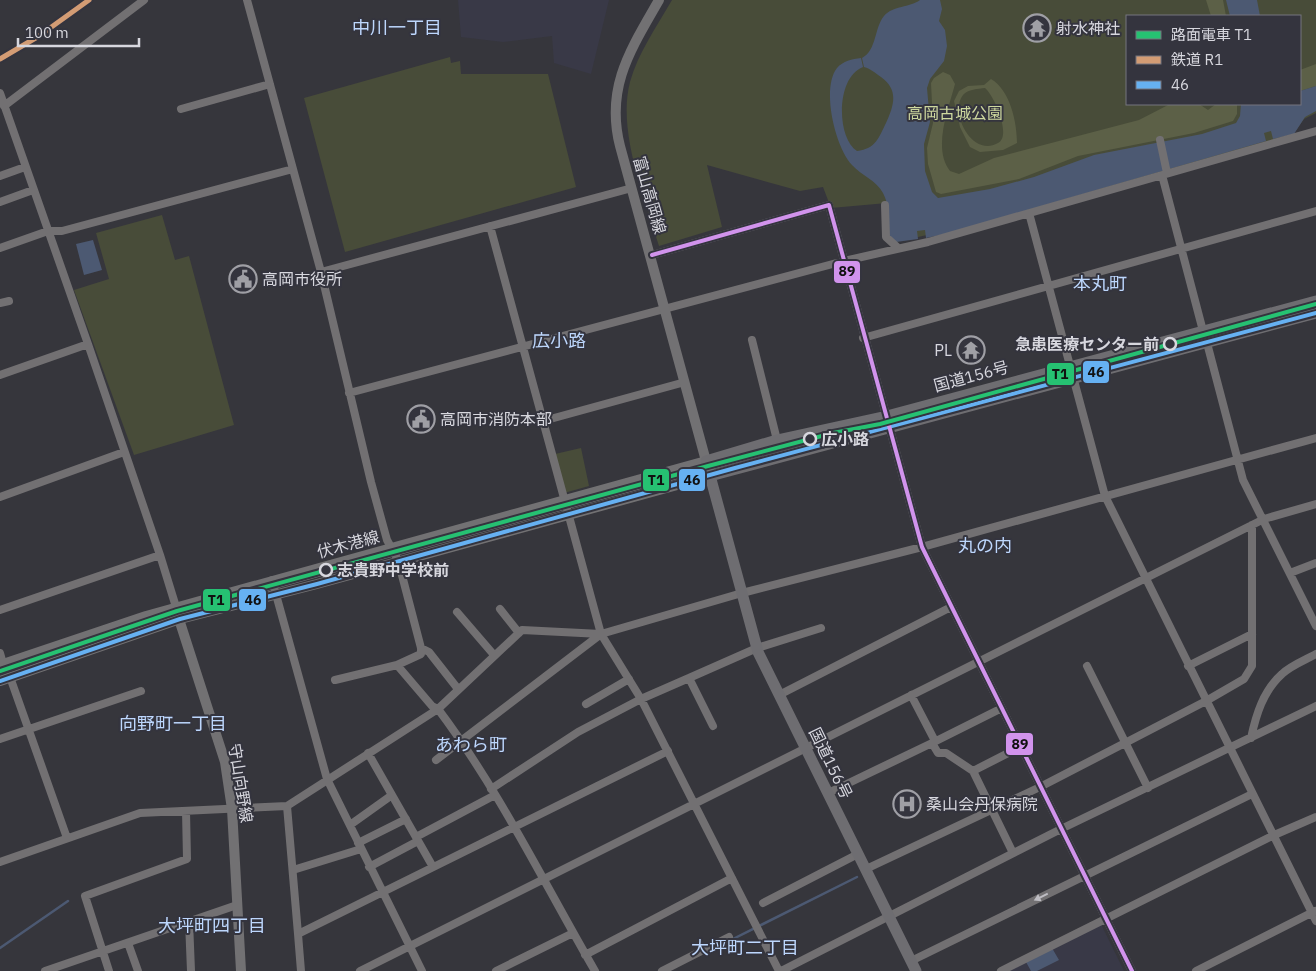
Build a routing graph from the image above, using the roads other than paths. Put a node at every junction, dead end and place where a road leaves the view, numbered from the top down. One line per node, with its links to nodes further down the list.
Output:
1 (144, 0): 6 (street)
2 (247, 0): 4 (street)
3 (659, 0): 14 (main road, 富山高岡線)
4 (270, 84): 7 (street); 11 (street)
5 (0, 94): 6 (street)
6 (4, 106): 10 (street)
7 (182, 110)
8 (1316, 131): 12 (street)
9 (1160, 140): 12 (street)
10 (25, 167): 13 (street); 15 (street)
11 (293, 169): 21 (street); 27 (street)
12 (1164, 174): 19 (street); 24 (street)
13 (0, 176)
14 (632, 188): 20 (street); 25 (main road, 富山高岡線)
15 (33, 190): 16 (street); 21 (street)
16 (0, 202)
17 (885, 205): 22 (street)
18 (1316, 210): 24 (street)
19 (1028, 213): 22 (street); 28 (street)
20 (490, 226): 27 (street); 39 (street)
21 (48, 231): 23 (street); 38 (street)
22 (897, 247): 26 (street)
23 (0, 248)
24 (1181, 249): 28 (street); 34 (street)
25 (652, 255): 26 (street); 32 (main road, 富山高岡線)
26 (844, 261): 32 (street); 35 (street)
27 (320, 272): 43 (street)
28 (1048, 286): 35 (street); 40 (street)
29 (1316, 300): 34 (highway, 国道156号)
30 (9, 301): 31 (street)
31 (0, 303)
32 (666, 308): 39 (street); 42 (main road, 富山高岡線)
33 (1316, 313): 37 (highway, 国道156号)
34 (1204, 331): 40 (highway, 国道156号)
35 (863, 338): 45 (street)
36 (752, 340): 47 (street)
37 (1207, 342): 40 (highway, 国道156号); 49 (street)
38 (88, 344): 41 (street); 48 (street)
39 (523, 347): 43 (street); 44 (street)
40 (1073, 371): 45 (highway, 国道156号); 53 (street)
41 (0, 375)
42 (685, 382): 44 (street); 50 (main road, 富山高岡線)
43 (349, 393): 60 (street)
44 (543, 421): 54 (street)
45 (889, 421): 47 (highway, 国道156号); 51 (highway, 国道156号); 59 (street)
46 (1316, 438): 49 (street)
47 (777, 440): 50 (highway, 国道156号)
48 (124, 452): 52 (street); 61 (street)
49 (1238, 460): 53 (street); 57 (street)
50 (706, 461): 51 (highway, 国道156号); 54 (main road, 伏木港線)
51 (710, 476): 56 (main road, 伏木港線); 67 (highway, 国道156号)
52 (0, 496)
53 (1105, 496): 59 (street); 65 (street)
54 (565, 501): 56 (street); 60 (main road, 伏木港線)
55 (1316, 504): 57 (street)
56 (569, 514): 62 (main road, 伏木港線); 78 (street)
57 (1264, 519): 58 (street); 64 (street)
58 (1252, 525): 65 (street); 79 (street)
59 (922, 547): 67 (street); 70 (street)
60 (392, 548): 62 (street); 66 (main road, 伏木港線)
61 (160, 555): 69 (street); 72 (street)
62 (398, 560): 68 (main road, 伏木港線); 80 (street)
63 (1316, 563): 64 (street)
64 (1290, 573): 75 (street)
65 (1144, 578): 85 (street); 88 (street)
66 (272, 580): 68 (street); 69 (main road, 伏木港線)
67 (742, 593): 78 (street); 81 (highway, 国道156号)
68 (276, 594): 74 (main road, 伏木港線); 118 (street)
69 (176, 607): 74 (main road, 守山向野線); 84 (main road, 伏木港線)
70 (951, 607): 85 (street); 96 (street)
71 (500, 609): 77 (street)
72 (0, 610)
73 (457, 612): 83 (street)
74 (180, 619): 89 (main road, 伏木港線); 127 (main road, 守山向野線)
75 (1316, 626)
76 (821, 628): 81 (street)
77 (518, 633): 78 (street); 83 (street)
78 (601, 634): 91 (street); 108 (street)
79 (1252, 634): 88 (street); 99 (street)
80 (421, 648): 86 (street); 94 (street)
81 (757, 648): 90 (street); 96 (highway, 国道156号)
82 (1316, 654): 106 (street)
83 (494, 655): 94 (street)
84 (1, 659)
85 (978, 662): 97 (street); 103 (street)
86 (397, 665): 93 (street); 102 (street)
87 (1087, 666): 110 (street)
88 (1188, 666): 99 (street)
89 (10, 677): 92 (main road, 伏木港線); 105 (street)
90 (688, 678): 98 (street); 104 (street)
91 (629, 679): 98 (street); 100 (street)
92 (0, 680)
93 (336, 680)
94 (458, 689): 102 (street)
95 (141, 690): 105 (street)
96 (780, 695): 111 (highway, 国道156号)
97 (911, 695): 109 (street); 111 (street)
98 (641, 699): 114 (street); 121 (street)
99 (1206, 702): 110 (street); 113 (street)
100 (586, 704)
101 (1316, 706): 106 (street)
102 (438, 709): 108 (street); 115 (street)
103 (1000, 709): 109 (street); 112 (street)
104 (713, 726)
105 (29, 730): 107 (street); 136 (street)
106 (1251, 738): 113 (street)
107 (0, 740)
108 (462, 741): 116 (street); 121 (street)
109 (933, 742): 117 (street); 122 (street)
110 (1124, 743): 119 (street); 120 (street)
111 (806, 747): 122 (highway, 国道156号); 125 (street)
112 (1020, 747): 117 (street); 119 (street)
113 (1230, 749): 120 (street); 123 (street)
114 (668, 751): 125 (street); 133 (street)
115 (368, 753): 118 (street); 124 (street)
116 (436, 760)
117 (973, 771): 128 (street)
118 (327, 779): 126 (street); 132 (street)
119 (1040, 787): 128 (street); 134 (street)
120 (1148, 788): 134 (street)
121 (493, 792): 133 (street); 137 (street)
122 (828, 792): 140 (highway, 国道156号)
123 (1252, 794): 135 (street); 146 (street)
124 (392, 795): 131 (street); 132 (street)
125 (694, 804): 147 (street); 148 (street)
126 (288, 806): 127 (street); 145 (street)
127 (232, 809): 129 (street); 151 (main road, 守山向野線)
128 (991, 810): 139 (street); 144 (street)
129 (186, 811): 136 (street); 162 (street)
130 (1316, 817): 135 (street)
131 (406, 819): 137 (street); 138 (street)
132 (350, 825): 138 (street)
133 (515, 829): 143 (street); 148 (street)
134 (1061, 830): 139 (street); 146 (street)
135 (1272, 836): 152 (street); 154 (street)
136 (67, 838): 141 (street)
137 (417, 839): 142 (street); 143 (street)
138 (360, 846): 142 (street); 145 (street)
139 (1013, 853): 153 (street)
140 (858, 854): 144 (highway, 国道156号); 150 (street)
141 (0, 862)
142 (370, 867): 149 (street)
143 (433, 867): 149 (street)
144 (866, 869): 153 (highway, 国道156号)
145 (293, 870): 158 (street)
146 (1085, 876): 154 (street); 164 (street, one-way to 164)
147 (732, 878): 163 (street); 176 (street)
148 (542, 880): 157 (street); 161 (street)
149 (382, 891): 158 (street); 161 (street)
150 (763, 903)
151 (238, 905): 156 (street); 169 (main road, 守山向野線)
152 (1314, 912): 155 (street); 179 (street)
153 (889, 916): 164 (highway, 国道156号); 176 (street)
154 (1106, 919): 177 (street); 178 (street)
155 (1316, 921)
156 (189, 922): 160 (street); 168 (street)
157 (572, 933): 163 (street); 173 (street)
158 (298, 934): 170 (street)
159 (729, 937): 175 (street)
160 (128, 943): 162 (street); 167 (street)
161 (409, 946): 171 (street); 172 (street)
162 (103, 952): 165 (street); 166 (street)
163 (585, 955): 174 (street)
164 (914, 966)
165 (45, 971)
166 (110, 971)
167 (138, 971)
168 (191, 971)
169 (242, 971)
170 (301, 971)
171 (360, 971)
172 (422, 971)
173 (496, 971)
174 (595, 971)
175 (662, 971)
176 (780, 971)
177 (1002, 971)
178 (1132, 971)
179 (1196, 971)

